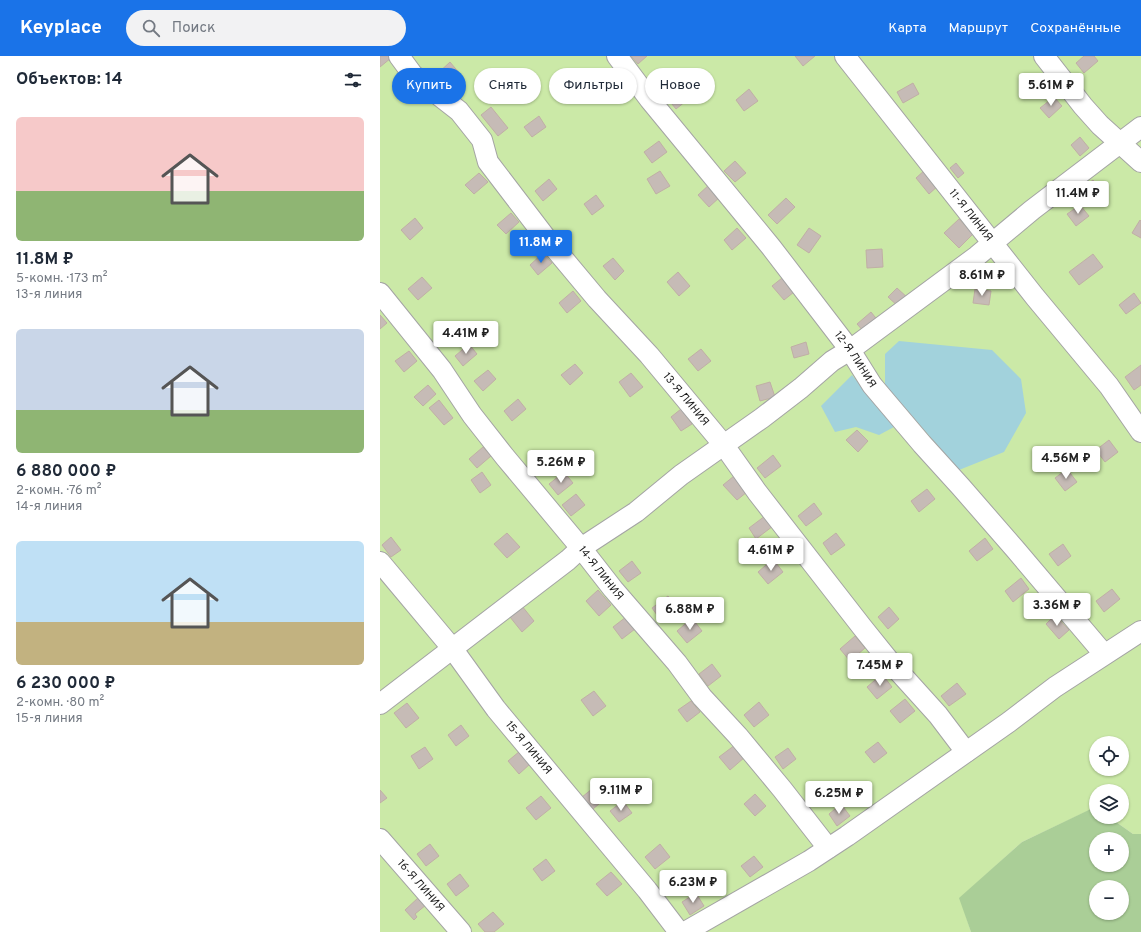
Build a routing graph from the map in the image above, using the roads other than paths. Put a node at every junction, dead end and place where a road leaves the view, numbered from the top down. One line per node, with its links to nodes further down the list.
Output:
1 (399, 56): 12 (street, 13-Я ЛИНИЯ)
2 (618, 56): 10 (street, 12-Я ЛИНИЯ)
3 (845, 56): 8 (street, 11-Я ЛИНИЯ)
4 (1044, 56): 6 (street)
5 (1141, 127): 6 (street)
6 (1122, 143): 7 (street); 8 (street)
7 (1141, 162)
8 (992, 242): 10 (street); 11 (street, 11-Я ЛИНИЯ)
9 (380, 293): 13 (street, 14-Я ЛИНИЯ)
10 (850, 350): 12 (street); 17 (street, 12-Я ЛИНИЯ)
11 (1141, 432)
12 (723, 444): 13 (street); 19 (street, 13-Я ЛИНИЯ)
13 (581, 548): 16 (street); 21 (street, 14-Я ЛИНИЯ)
14 (380, 562): 16 (street, 15-Я ЛИНИЯ)
15 (1141, 631): 17 (street)
16 (452, 648): 18 (street); 23 (street, 15-Я ЛИНИЯ)
17 (1104, 654): 19 (street)
18 (380, 704)
19 (966, 752): 21 (street)
20 (380, 839): 22 (street, 16-Я ЛИНИЯ)
21 (828, 848): 24 (street)
22 (461, 932)
23 (679, 932)
24 (685, 932)

